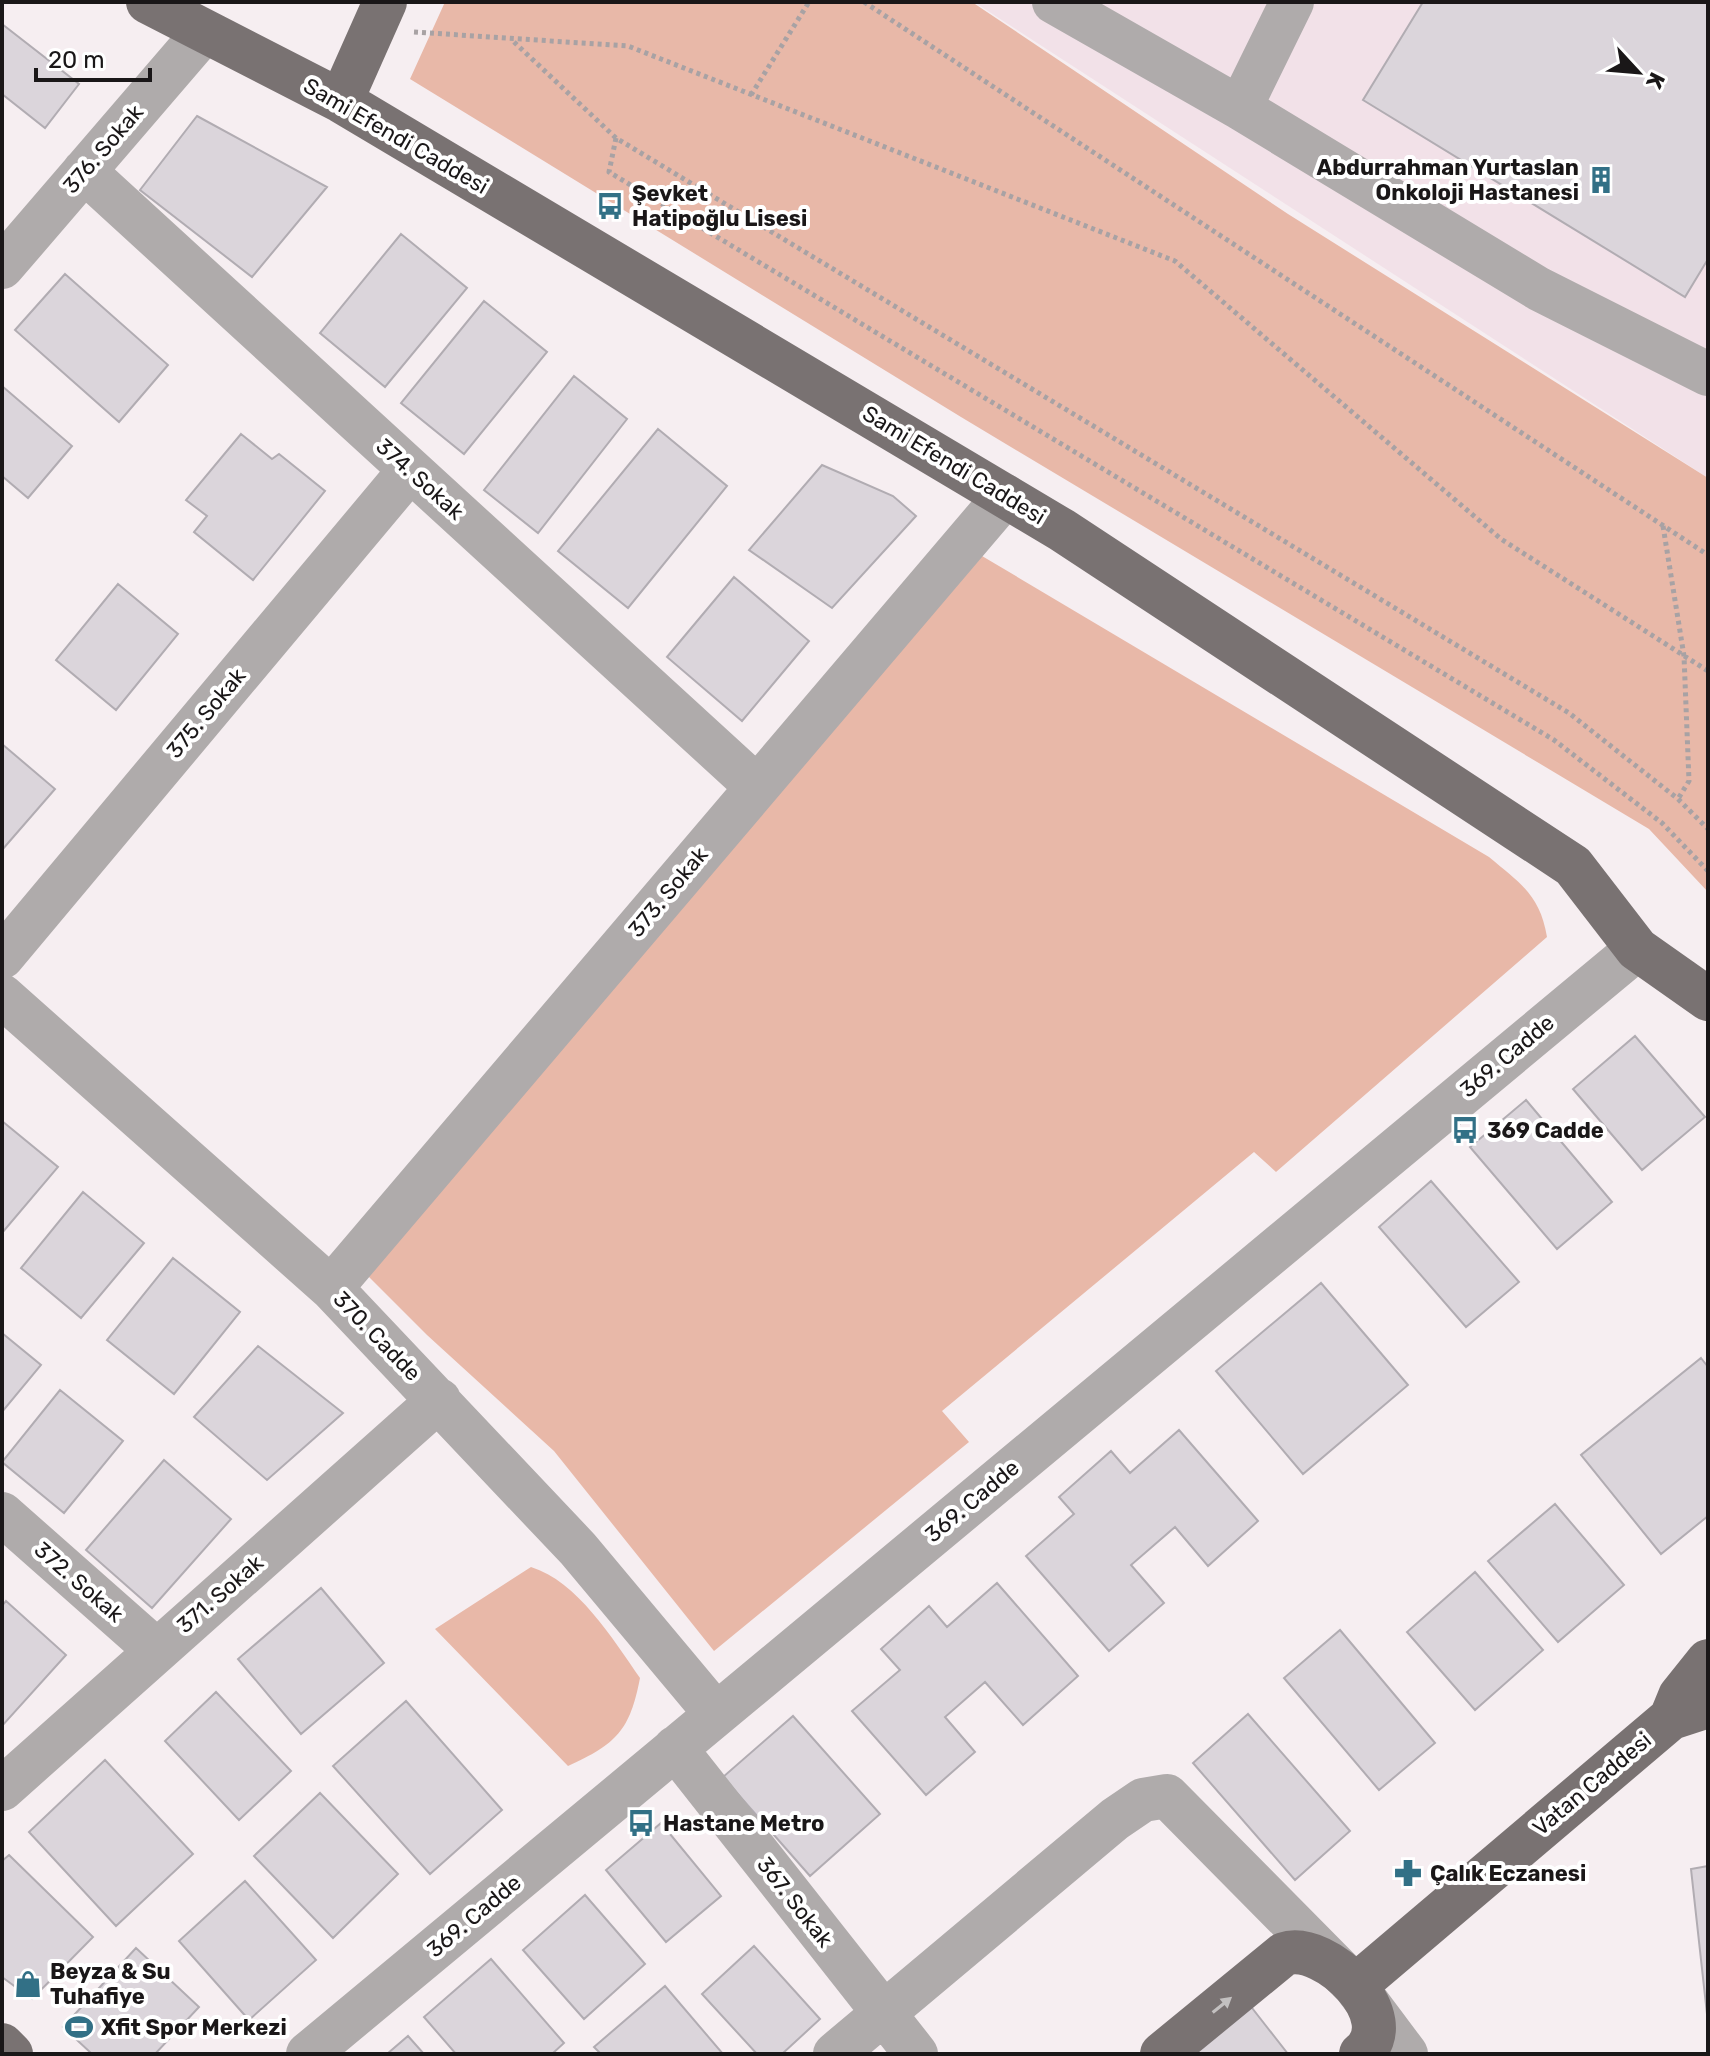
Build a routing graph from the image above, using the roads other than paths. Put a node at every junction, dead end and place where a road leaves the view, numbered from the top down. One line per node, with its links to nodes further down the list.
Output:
1 (148, 2): 5 (main road, Sami Efendi Caddesi)
2 (1054, 2): 7 (street)
3 (1292, 2): 7 (street)
4 (379, 15): 6 (main road)
5 (204, 32): 6 (main road, Sami Efendi Caddesi); 8 (street, 376. Sokak)
6 (341, 101): 12 (main road, Sami Efendi Caddesi)
7 (1240, 108): 10 (street)
8 (84, 171): 9 (street, 376. Sokak); 11 (street, 374. Sokak)
9 (2, 267)
10 (1708, 374)
11 (410, 470): 13 (street, 374. Sokak); 15 (street, 375. Sokak)
12 (1005, 496): 13 (street, 373. Sokak); 14 (main road, Sami Efendi Caddesi)
13 (757, 787): 18 (street, 373. Sokak)
14 (1637, 949): 17 (main road, Sami Efendi Caddesi); 24 (street, 369. Cadde)
15 (2, 957)
16 (2, 996): 18 (street, 370. Cadde)
17 (1708, 999)
18 (331, 1288): 19 (street, 370. Cadde)
19 (439, 1400): 21 (street, 371. Sokak); 24 (street, 370. Cadde)
20 (2, 1514): 21 (street, 372. Sokak)
21 (156, 1650): 26 (street, 371. Sokak)
22 (1708, 1661): 23 (main road, Vatan Caddesi)
23 (1689, 1712): 27 (main road, Vatan Caddesi)
24 (716, 1714): 25 (street, 369. Cadde)
25 (675, 1748): 28 (street, 367. Sokak); 31 (street, 369. Cadde)
26 (2, 1789)
27 (1355, 1986): 28 (street); 34 (main road, one-way to 27); 35 (main road); 36 (street)
28 (883, 2014): 32 (street); 33 (street, 367. Sokak)
29 (2, 2045): 30 (main road)
30 (11, 2054)
31 (308, 2054)
32 (835, 2054)
33 (916, 2054)
34 (1162, 2054)
35 (1361, 2054)
36 (1406, 2054)

